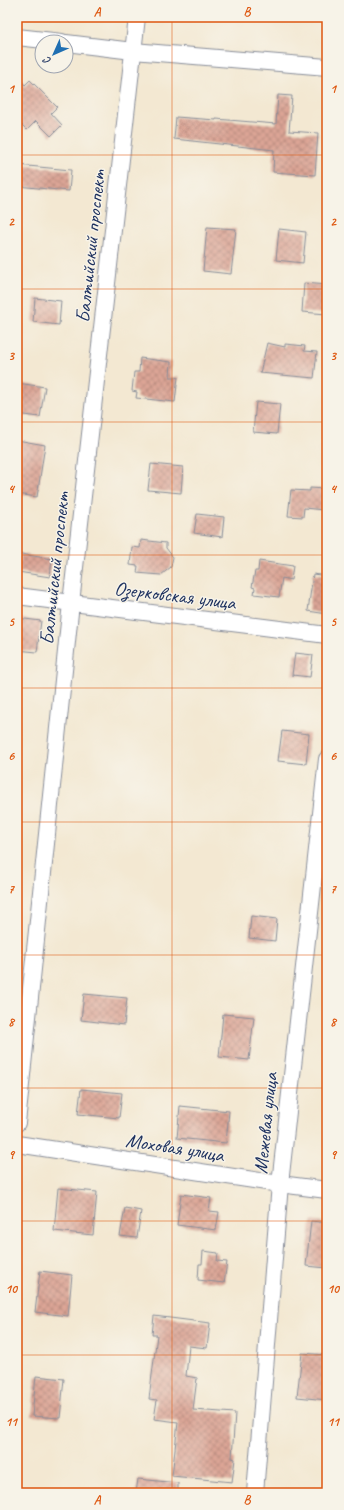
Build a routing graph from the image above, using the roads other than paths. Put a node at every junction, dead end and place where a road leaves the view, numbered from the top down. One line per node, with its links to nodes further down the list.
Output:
1 (137, 17): 5 (street, Балтийский проспект)
2 (17, 36): 3 (street)
3 (34, 38)
4 (74, 43): 5 (street)
5 (134, 51): 6 (street); 8 (street, Балтийский проспект)
6 (327, 67)
7 (17, 596): 8 (street, Озерковская улица)
8 (71, 603): 9 (street, Озерковская улица); 11 (street, Балтийский проспект)
9 (327, 635)
10 (327, 759): 13 (street, Межевая улица)
11 (17, 1123)
12 (17, 1144): 13 (street, Моховая улица)
13 (280, 1184): 14 (street, Моховая улица); 15 (street, Межевая улица)
14 (327, 1190)
15 (255, 1493)

